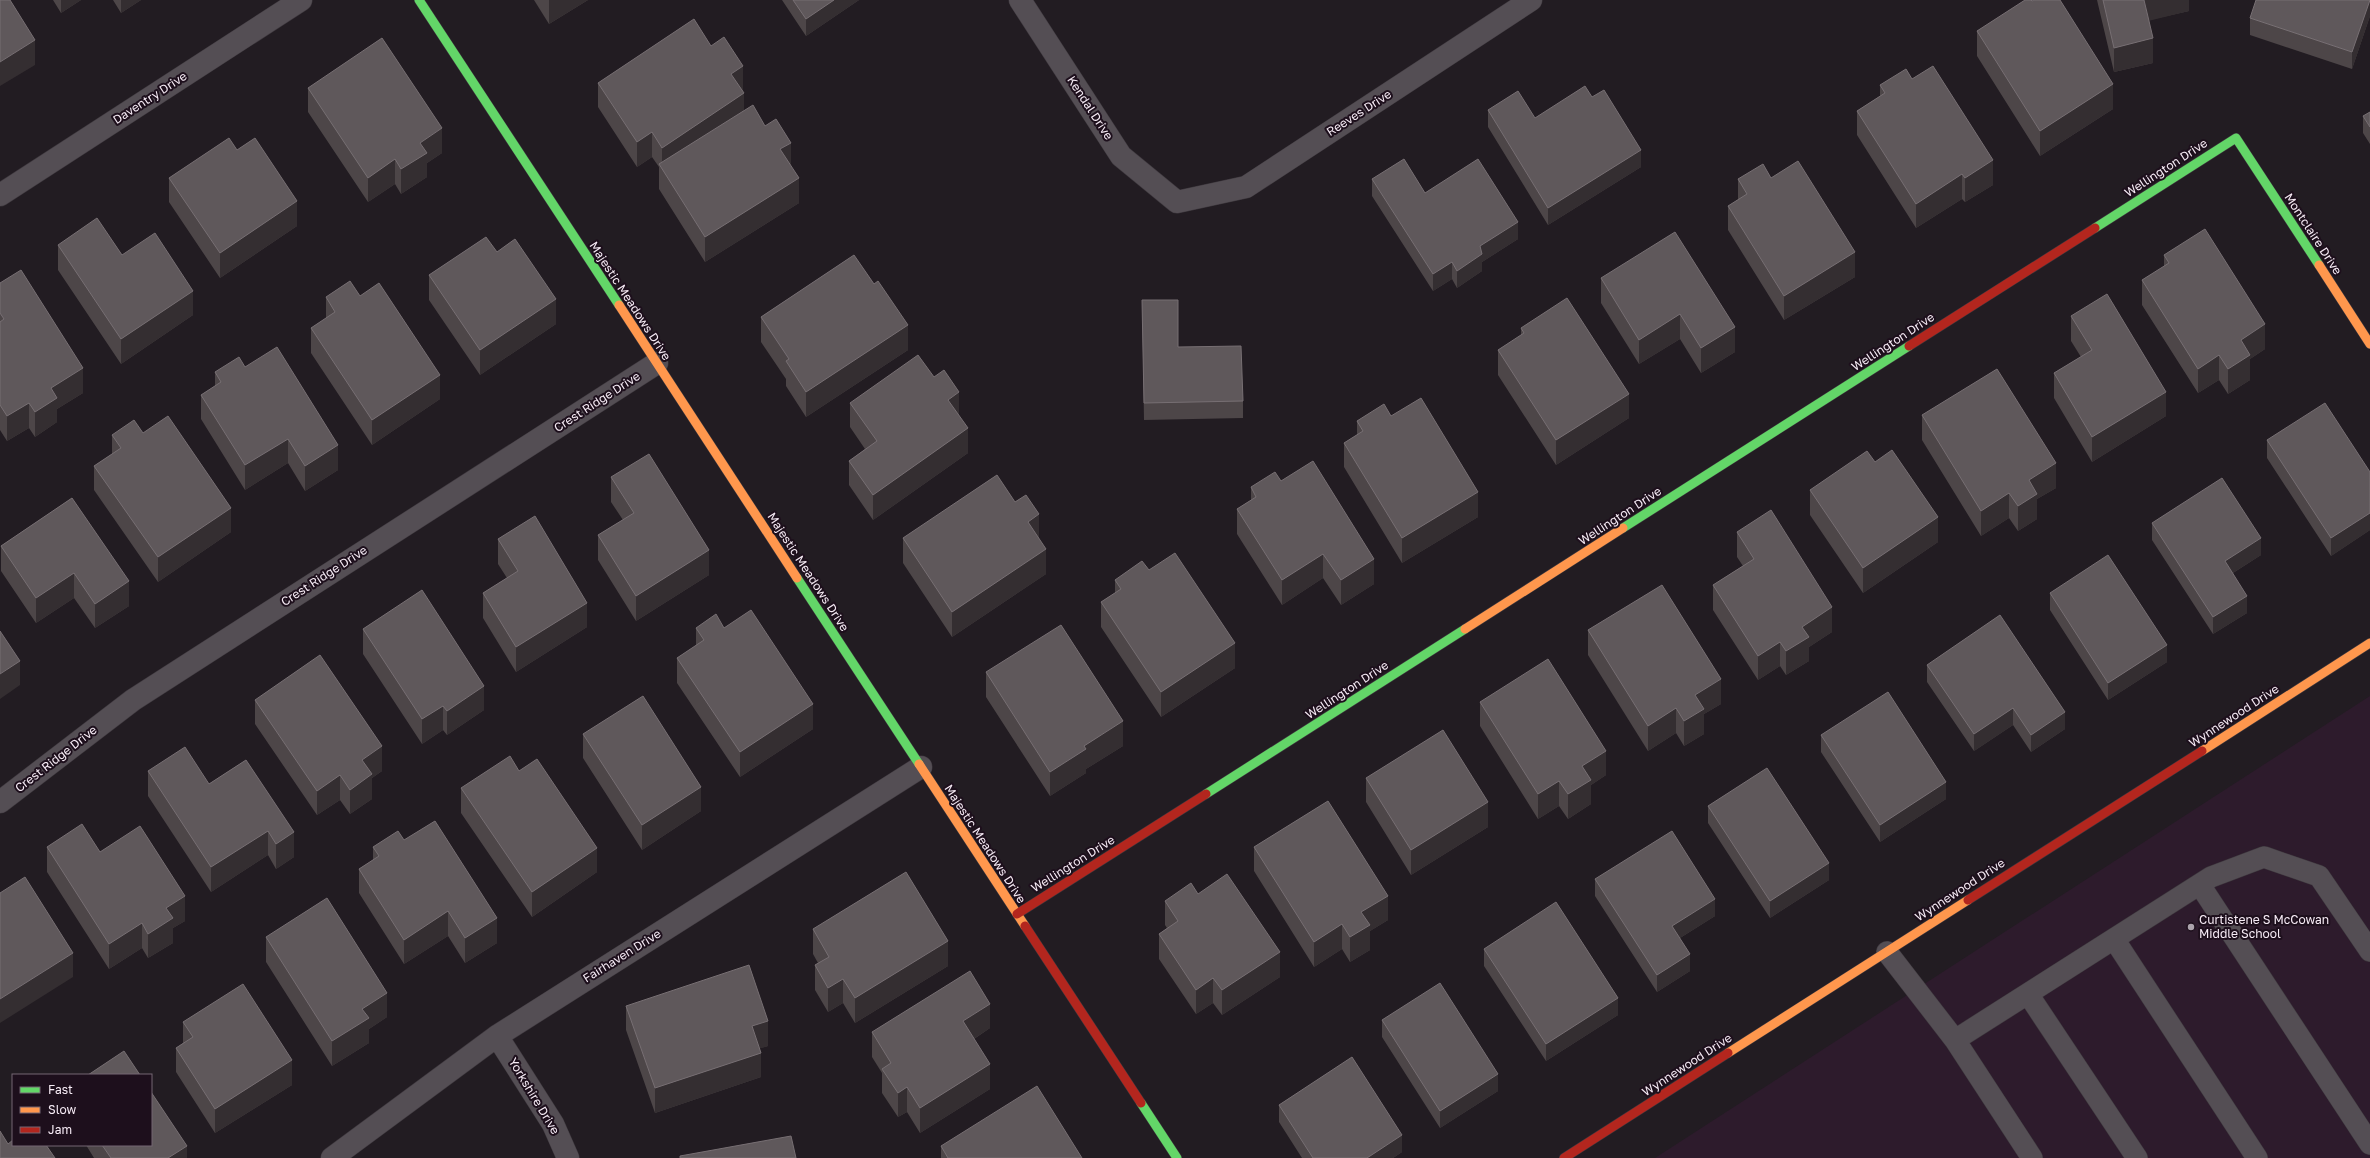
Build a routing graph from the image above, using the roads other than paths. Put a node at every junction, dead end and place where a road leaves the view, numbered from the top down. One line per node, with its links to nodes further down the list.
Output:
1 (301, 0): 6 (street, Daventry Drive)
2 (419, 0): 9 (street, Majestic Meadows Drive)
3 (1020, 0): 7 (street, Kendal Drive)
4 (1531, 0): 7 (street, Reeves Drive)
5 (2236, 138): 8 (street, Montclaire Drive); 14 (street, Wellington Drive)
6 (0, 195)
7 (1177, 202)
8 (2370, 344)
9 (657, 363): 11 (street, Majestic Meadows Drive); 12 (street, Crest Ridge Drive)
10 (2370, 643): 17 (street, Wynnewood Drive)
11 (921, 767): 14 (street, Majestic Meadows Drive); 19 (street, Fairhaven Drive)
12 (0, 802)
13 (2200, 885): 15 (lane); 16 (lane); 21 (lane)
14 (1017, 914): 24 (street, Majestic Meadows Drive)
15 (2114, 939): 18 (lane); 28 (lane)
16 (2370, 951)
17 (1887, 952): 20 (lane); 25 (street, Wynnewood Drive)
18 (2028, 994): 20 (lane); 27 (lane)
19 (497, 1036): 22 (street, Fairhaven Drive); 23 (street, Yorkshire Drive)
20 (1955, 1040): 26 (lane)
21 (2370, 1144)
22 (332, 1158)
23 (568, 1158)
24 (1177, 1158)
25 (1564, 1158)
26 (2032, 1158)
27 (2137, 1158)
28 (2257, 1158)

